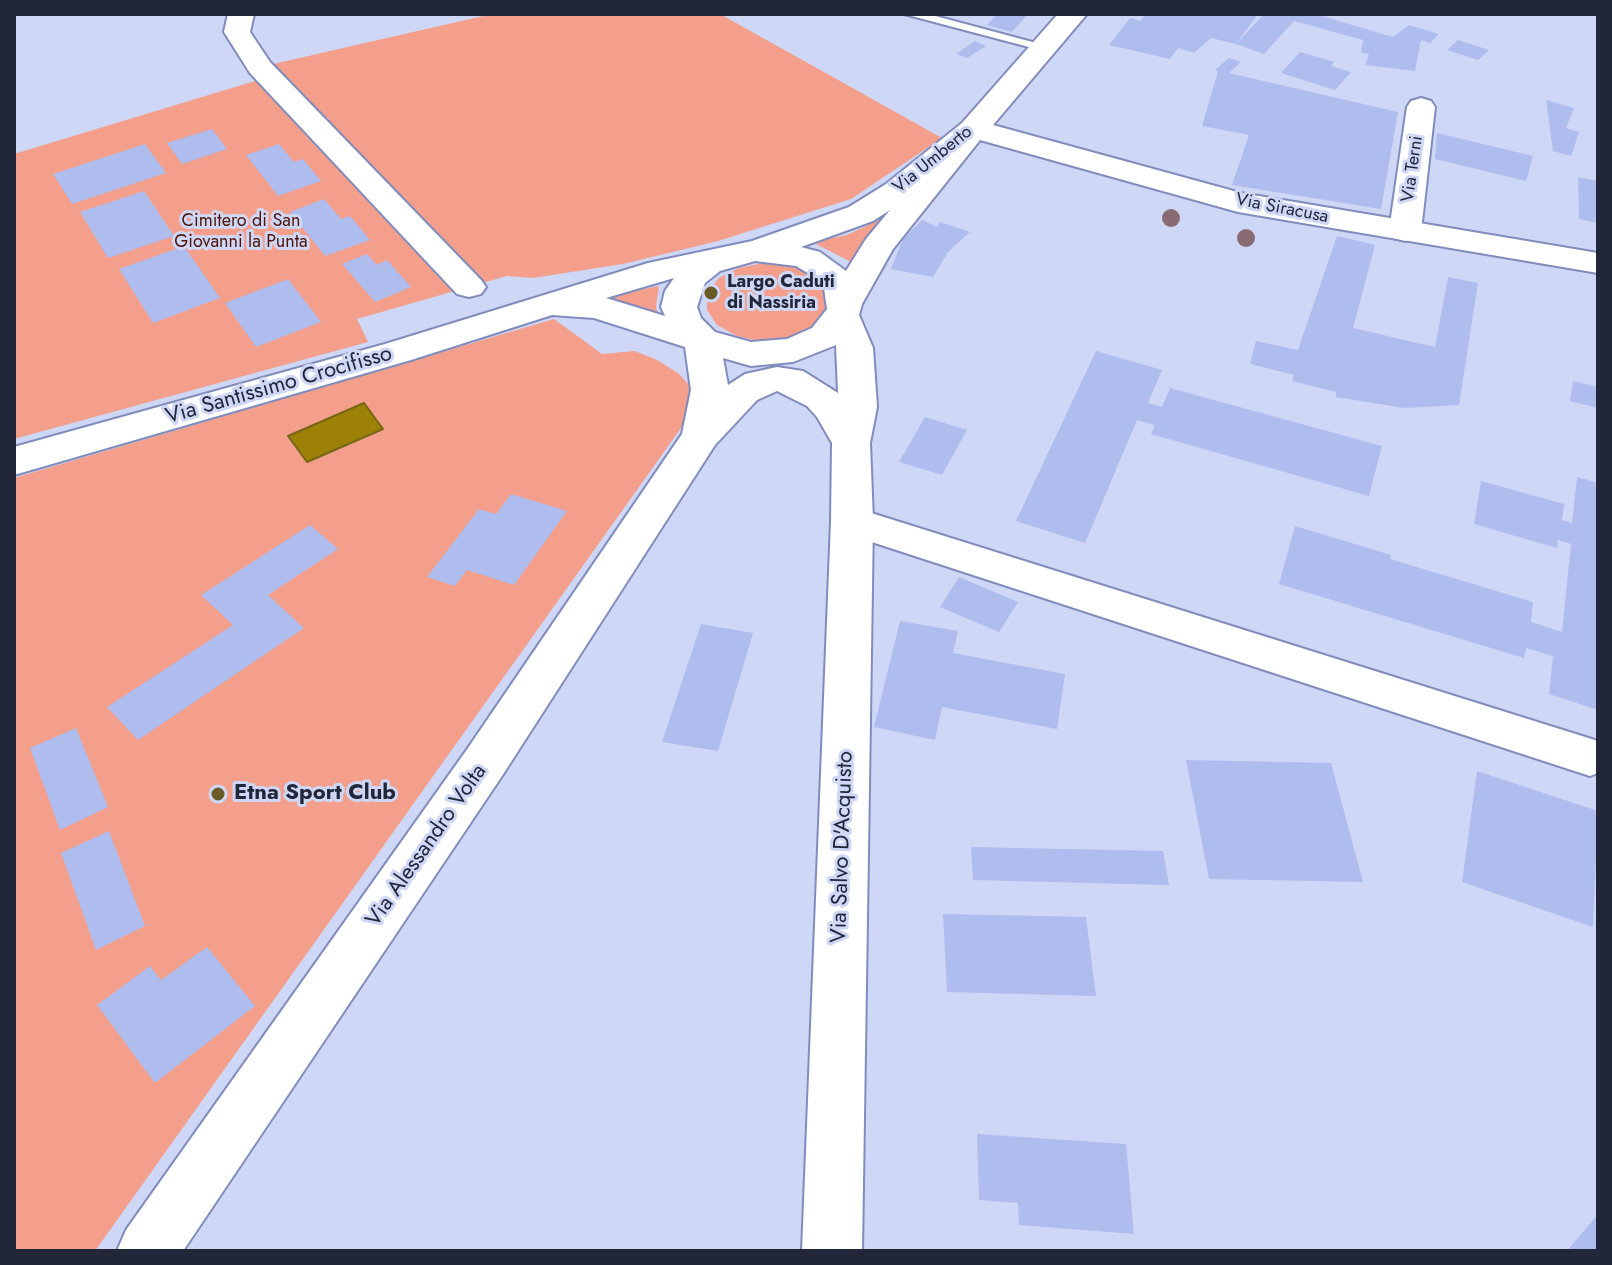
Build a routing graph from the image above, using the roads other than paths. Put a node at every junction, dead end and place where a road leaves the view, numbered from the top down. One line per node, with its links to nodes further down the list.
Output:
1 (241, 14): 10 (street)
2 (911, 14): 4 (lane)
3 (1073, 14): 4 (street, Via Umberto)
4 (1044, 47): 6 (street, Via Umberto)
5 (1421, 107): 7 (street, Via Terni)
6 (973, 129): 7 (street, Via Siracusa); 8 (street, Via Umberto); 12 (street)
7 (1405, 231): 9 (street, Via Siracusa)
8 (742, 253): 11 (street, Via Santissimo Crocifisso); 12 (street); 13 (street)
9 (1598, 263)
10 (469, 287)
11 (543, 307): 13 (street); 17 (street, Via Santissimo Crocifisso)
12 (844, 310): 14 (street); 16 (street, Via Salvo D'Acquisto)
13 (702, 340): 14 (street); 15 (street)
14 (774, 373): 15 (street); 16 (street)
15 (701, 436): 20 (street, Via Alessandro Volta)
16 (851, 443): 18 (street, Via Salvo D'Acquisto)
17 (14, 461)
18 (852, 521): 19 (street); 21 (street, Via Salvo D'Acquisto)
19 (1590, 757)
20 (147, 1251)
21 (832, 1251)

